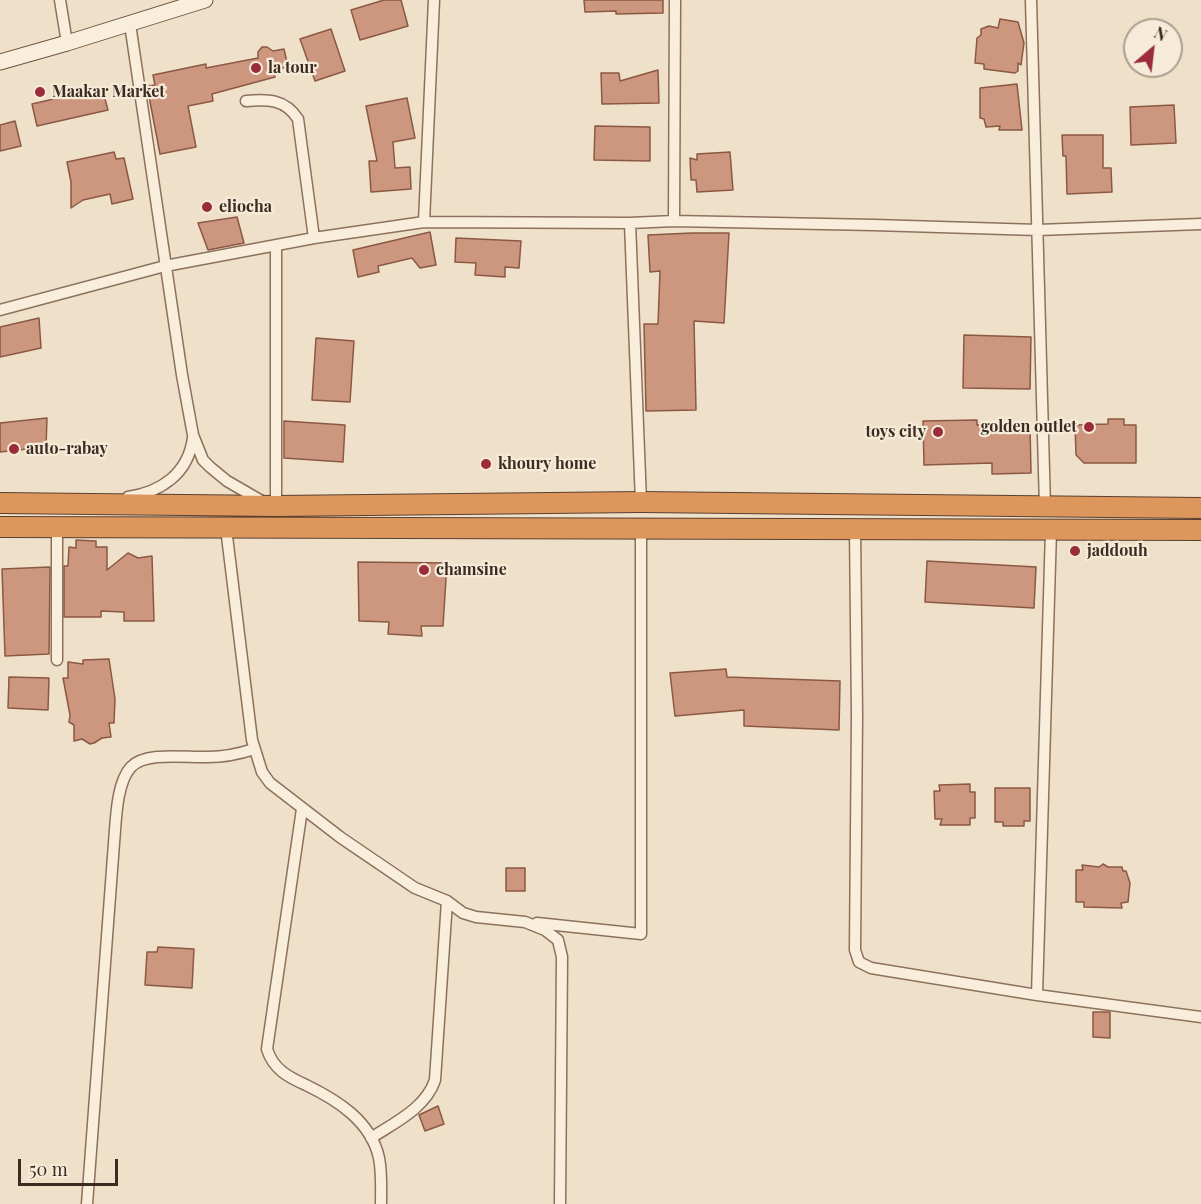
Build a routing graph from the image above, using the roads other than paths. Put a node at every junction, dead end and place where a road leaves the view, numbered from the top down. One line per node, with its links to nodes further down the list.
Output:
1 (60, 0): 7 (street)
2 (205, 0): 6 (main road)
3 (434, 0): 11 (street)
4 (675, 0): 10 (street)
5 (1031, 0): 14 (street)
6 (129, 24): 7 (main road); 17 (street)
7 (67, 43): 8 (main road)
8 (0, 62)
9 (246, 101): 15 (street)
10 (674, 221): 12 (street); 14 (street)
11 (424, 222): 12 (street); 15 (street)
12 (630, 223): 20 (street)
13 (1201, 224): 14 (street)
14 (1038, 230): 24 (street)
15 (314, 238): 16 (street)
16 (276, 245): 17 (street); 23 (street)
17 (165, 266): 18 (street); 19 (street)
18 (0, 310)
19 (194, 435): 22 (street); 23 (street)
20 (641, 502): 23 (highway); 24 (highway)
21 (0, 503): 22 (highway)
22 (90, 504): 23 (highway)
23 (272, 506)
24 (1045, 507): 25 (highway)
25 (1201, 508)
26 (0, 527): 27 (highway)
27 (57, 527): 28 (highway); 33 (street)
28 (226, 528): 29 (highway); 34 (street)
29 (641, 528): 30 (highway); 37 (street)
30 (855, 529): 31 (highway); 38 (street)
31 (1051, 530): 32 (highway); 38 (street)
32 (1201, 530)
33 (57, 660)
34 (254, 749): 35 (street); 41 (street)
35 (302, 809): 36 (street); 40 (street)
36 (447, 901): 37 (street); 40 (street)
37 (525, 922): 43 (street)
38 (1037, 995): 39 (street)
39 (1201, 1017)
40 (371, 1138): 42 (street)
41 (87, 1204)
42 (381, 1204)
43 (560, 1204)

